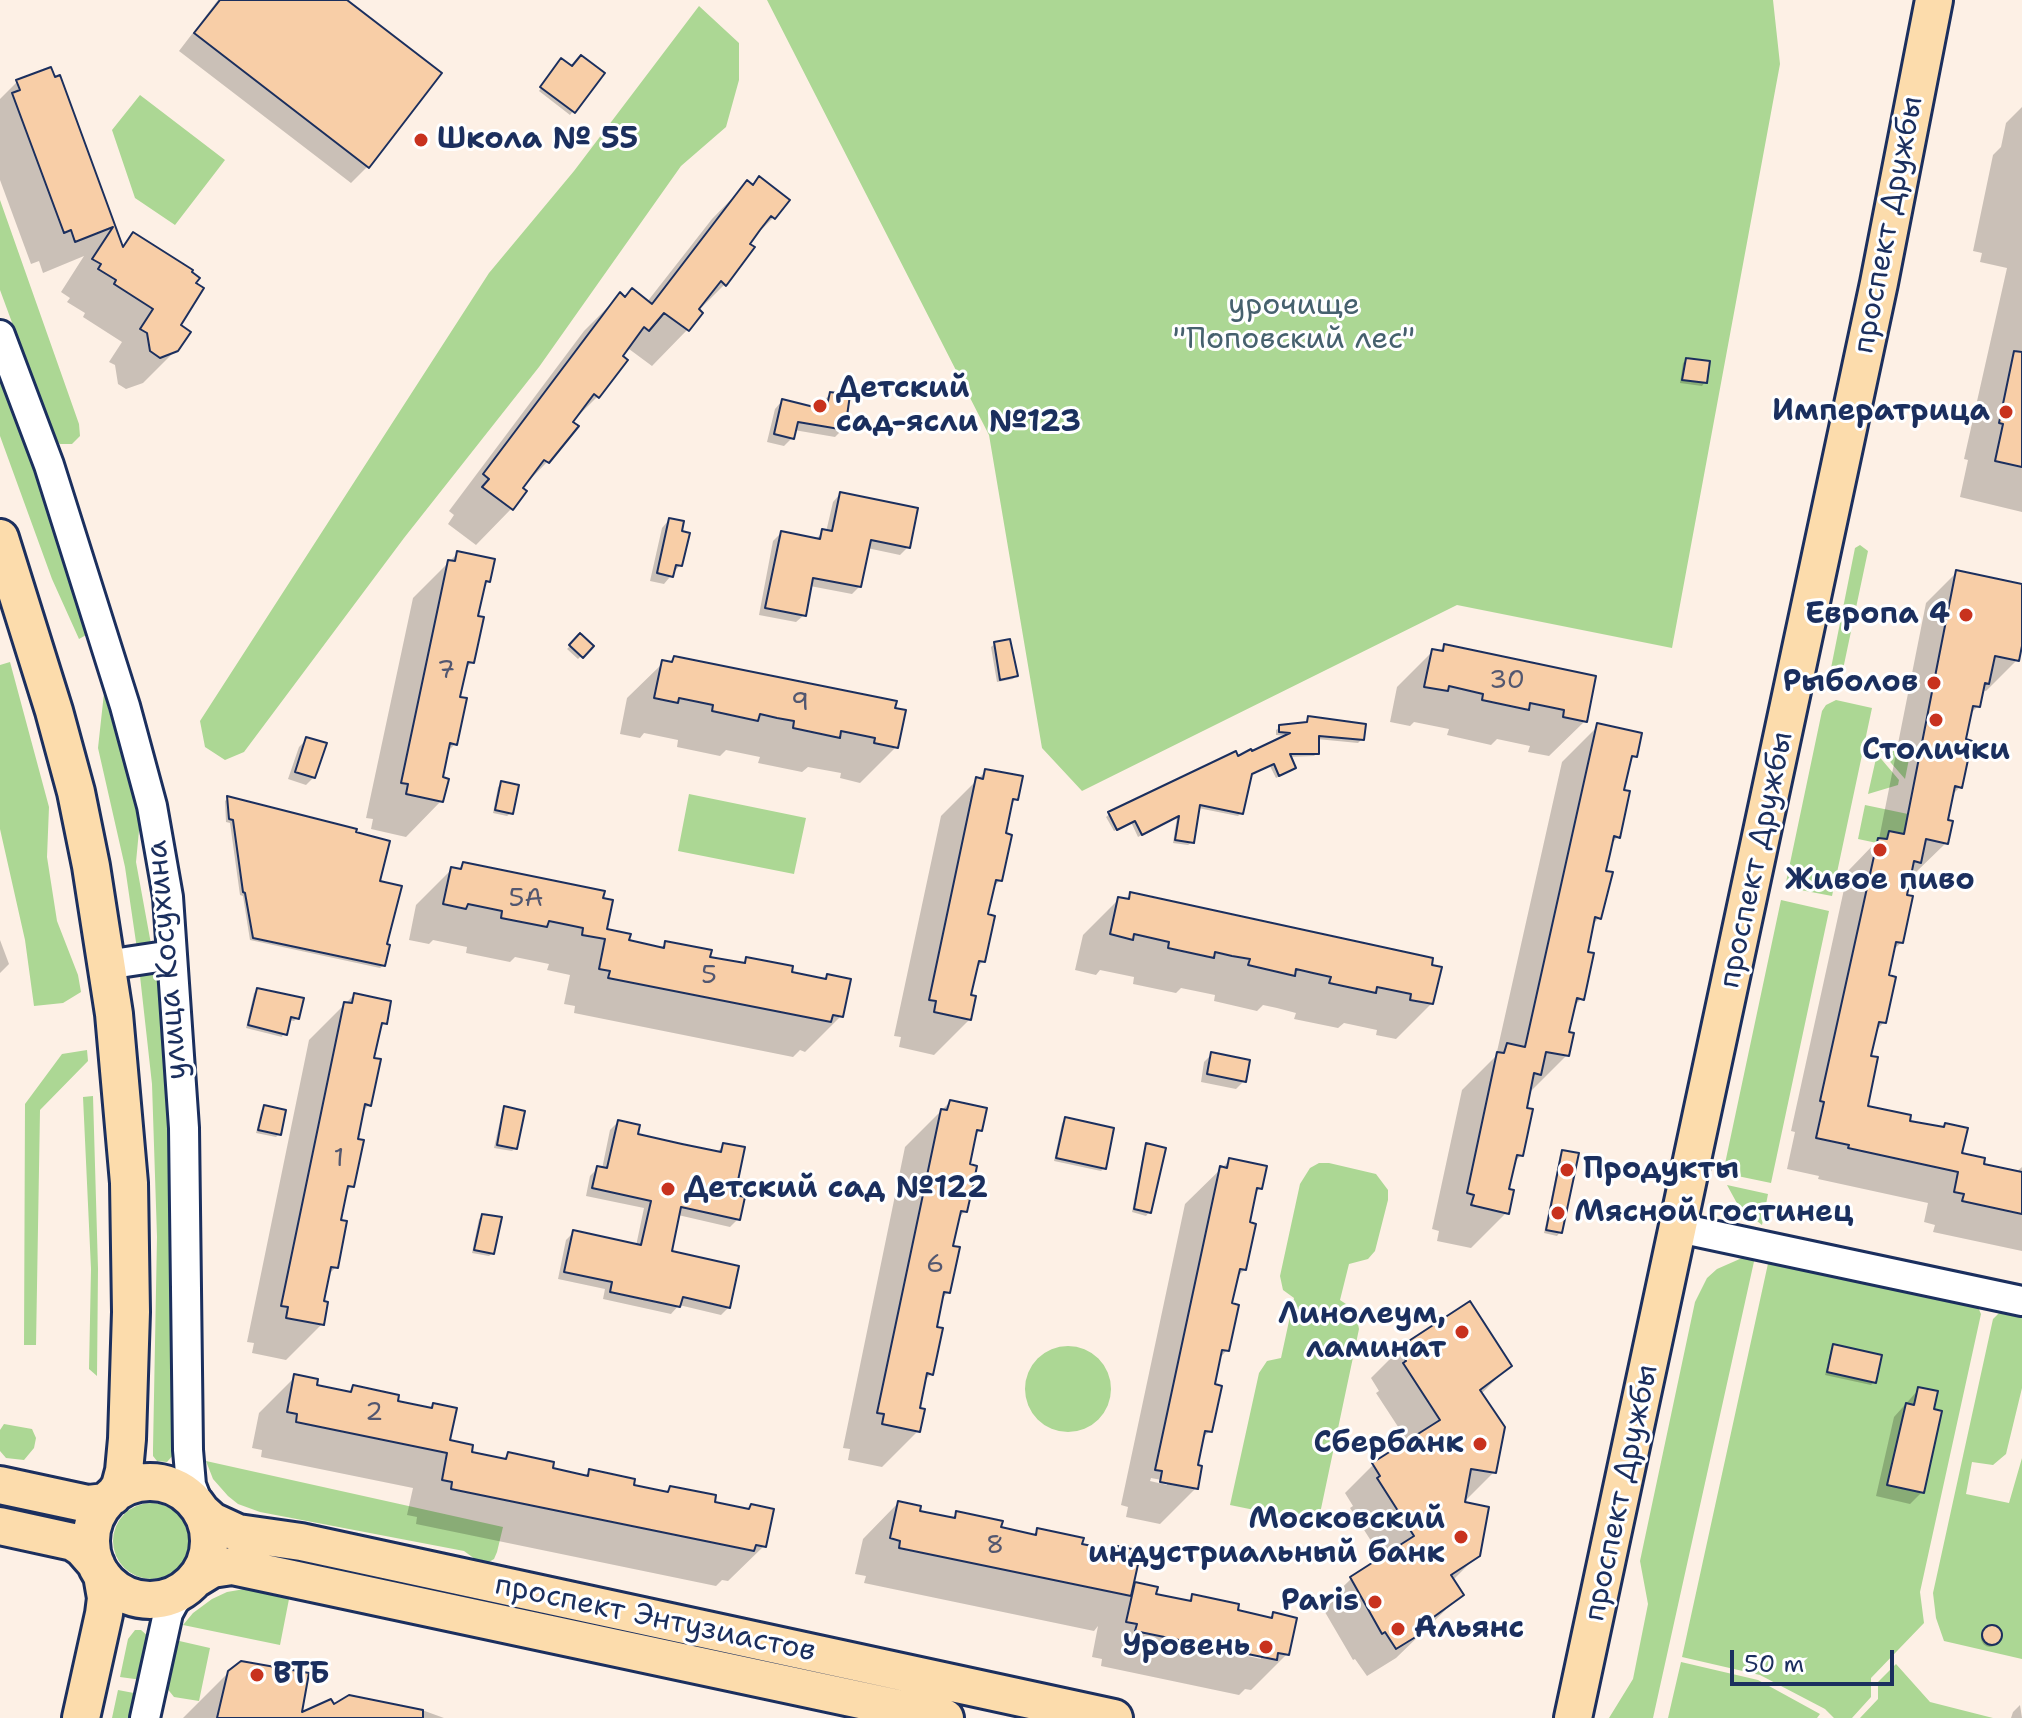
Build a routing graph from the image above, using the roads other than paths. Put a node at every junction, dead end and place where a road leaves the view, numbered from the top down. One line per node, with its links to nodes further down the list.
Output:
1 (1934, 0): 6 (main road, проспект Дружбы)
2 (0, 335): 4 (street, улица Косухина)
3 (0, 538): 5 (main road, улица Косухина)
4 (172, 955): 5 (street); 10 (street, улица Косухина)
5 (106, 965): 9 (main road, улица Косухина)
6 (1679, 1228): 7 (street); 19 (main road, проспект Дружбы)
7 (2022, 1301)
8 (0, 1485): 9 (main road)
9 (110, 1499): 10 (main road); 12 (main road)
10 (201, 1511): 13 (main road); 18 (main road, проспект Энтузиастов)
11 (0, 1526): 12 (main road)
12 (99, 1569): 14 (main road)
13 (192, 1583): 14 (main road); 17 (main road, проспект Энтузиастов)
14 (137, 1609): 15 (main road); 16 (street)
15 (81, 1718)
16 (145, 1718)
17 (945, 1718)
18 (1114, 1718)
19 (1573, 1718)

